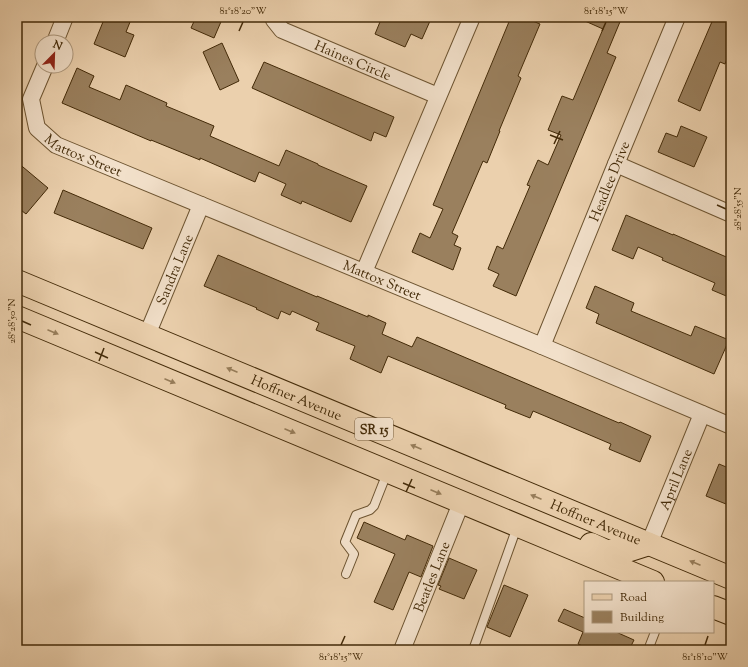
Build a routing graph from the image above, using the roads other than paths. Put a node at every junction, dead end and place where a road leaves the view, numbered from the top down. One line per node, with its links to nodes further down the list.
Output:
1 (65, 17): 5 (street)
2 (274, 17): 7 (street, Haines Circle)
3 (472, 17): 7 (street)
4 (678, 17): 8 (street, Headlee Drive)
5 (58, 34)
6 (42, 74): 9 (street, Mattox Street)
7 (438, 96): 11 (street)
8 (616, 164): 10 (street); 15 (street, Headlee Drive)
9 (201, 204): 11 (street, Mattox Street); 14 (street, Sandra Lane)
10 (731, 214)
11 (364, 272): 15 (street, Mattox Street)
12 (17, 281): 14 (main road, Hoffner Avenue / SR 15)
13 (17, 317): 18 (main road, SR 15, one-way to 18)
14 (147, 335): 21 (main road, Hoffner Avenue / SR 15, one-way to 14)
15 (542, 346): 16 (street, Mattox Street)
16 (702, 414): 17 (street, Mattox Street); 21 (street, April Lane)
17 (731, 426)
18 (388, 472): 19 (main road, SR 15, one-way to 19); 22 (lane)
19 (461, 503): 20 (main road, SR 15); 21 (main road); 30 (street, Beatles Lane)
20 (517, 526): 24 (main road, SR 15); 31 (lane)
21 (649, 544): 23 (main road, Hoffner Avenue / SR 15, one-way to 21)
22 (346, 574)
23 (731, 578)
24 (651, 581)
25 (714, 586): 26 (main road)
26 (731, 592)
27 (714, 607): 28 (main road)
28 (731, 614)
29 (656, 633): 32 (lane)
30 (402, 650)
31 (473, 650)
32 (648, 650)

